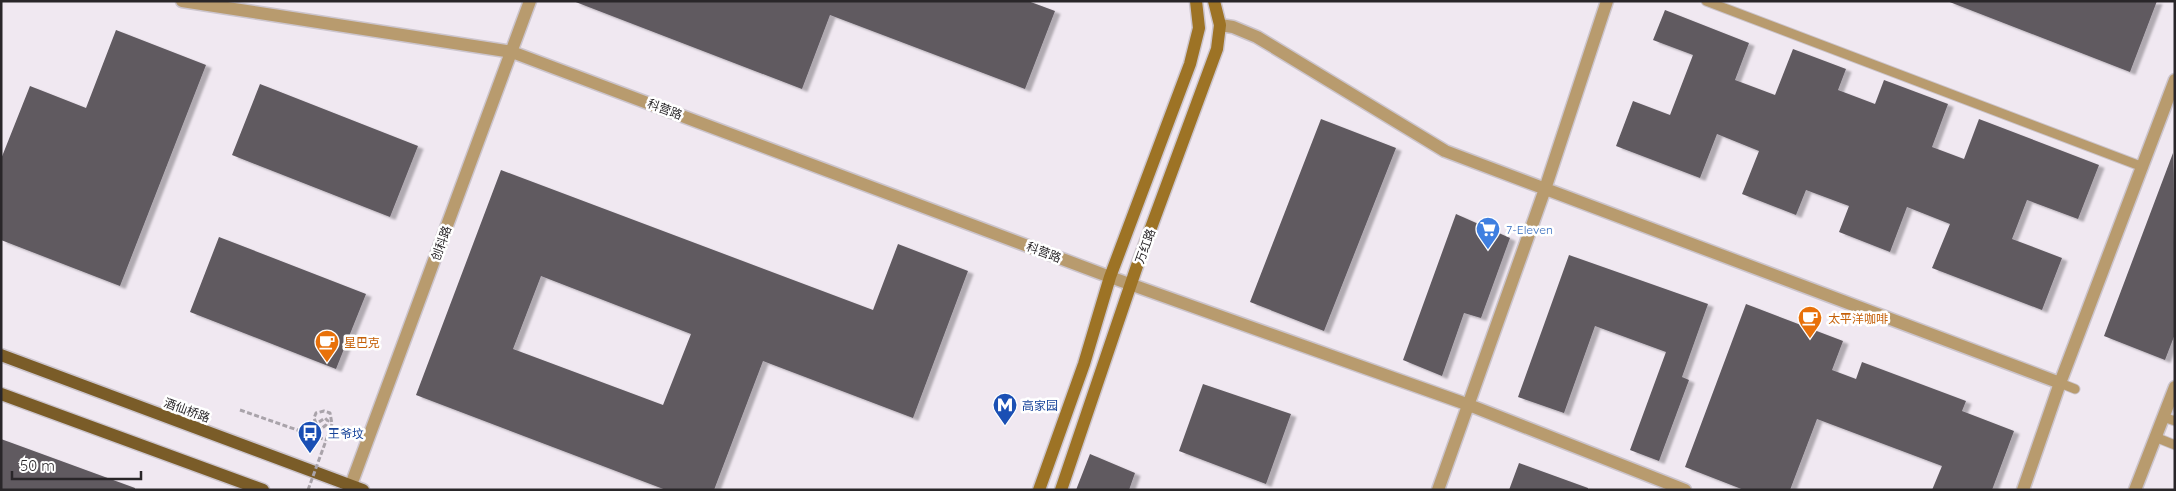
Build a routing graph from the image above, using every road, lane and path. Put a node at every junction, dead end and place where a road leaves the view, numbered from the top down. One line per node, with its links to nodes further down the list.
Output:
1 (182, 1): 8 (street, 科营路)
2 (530, 1): 8 (street, 创科路)
3 (1196, 1): 12 (street, 万红路)
4 (1214, 1): 7 (street, 万红路)
5 (1607, 1): 11 (street)
6 (1706, 1): 10 (lane)
7 (1220, 25): 11 (street); 13 (street, 万红路)
8 (512, 52): 12 (street, 科营路); 26 (street, 创科路)
9 (2175, 80): 10 (street)
10 (2143, 167): 15 (street)
11 (1544, 189): 15 (street); 19 (street)
12 (1110, 277): 13 (street, 科营路); 29 (street, 万红路)
13 (1131, 284): 19 (street, 科营路); 30 (street, 万红路)
14 (1, 355): 26 (main road, 酒仙桥路)
15 (2060, 383): 17 (lane); 33 (street)
16 (2175, 387): 21 (street)
17 (2075, 389)
18 (1, 394): 27 (main road)
19 (1469, 405): 31 (street); 32 (street, 科营路)
20 (240, 410): 24 (path)
21 (2169, 419): 23 (street)
22 (319, 422): 24 (path, bridge)
23 (2155, 437): 25 (lane); 34 (street)
24 (326, 440): 28 (path, bridge)
25 (2175, 445)
26 (357, 488)
27 (262, 490)
28 (308, 490)
29 (1039, 490)
30 (1061, 490)
31 (1438, 490)
32 (1684, 490)
33 (2023, 490)
34 (2135, 490)

